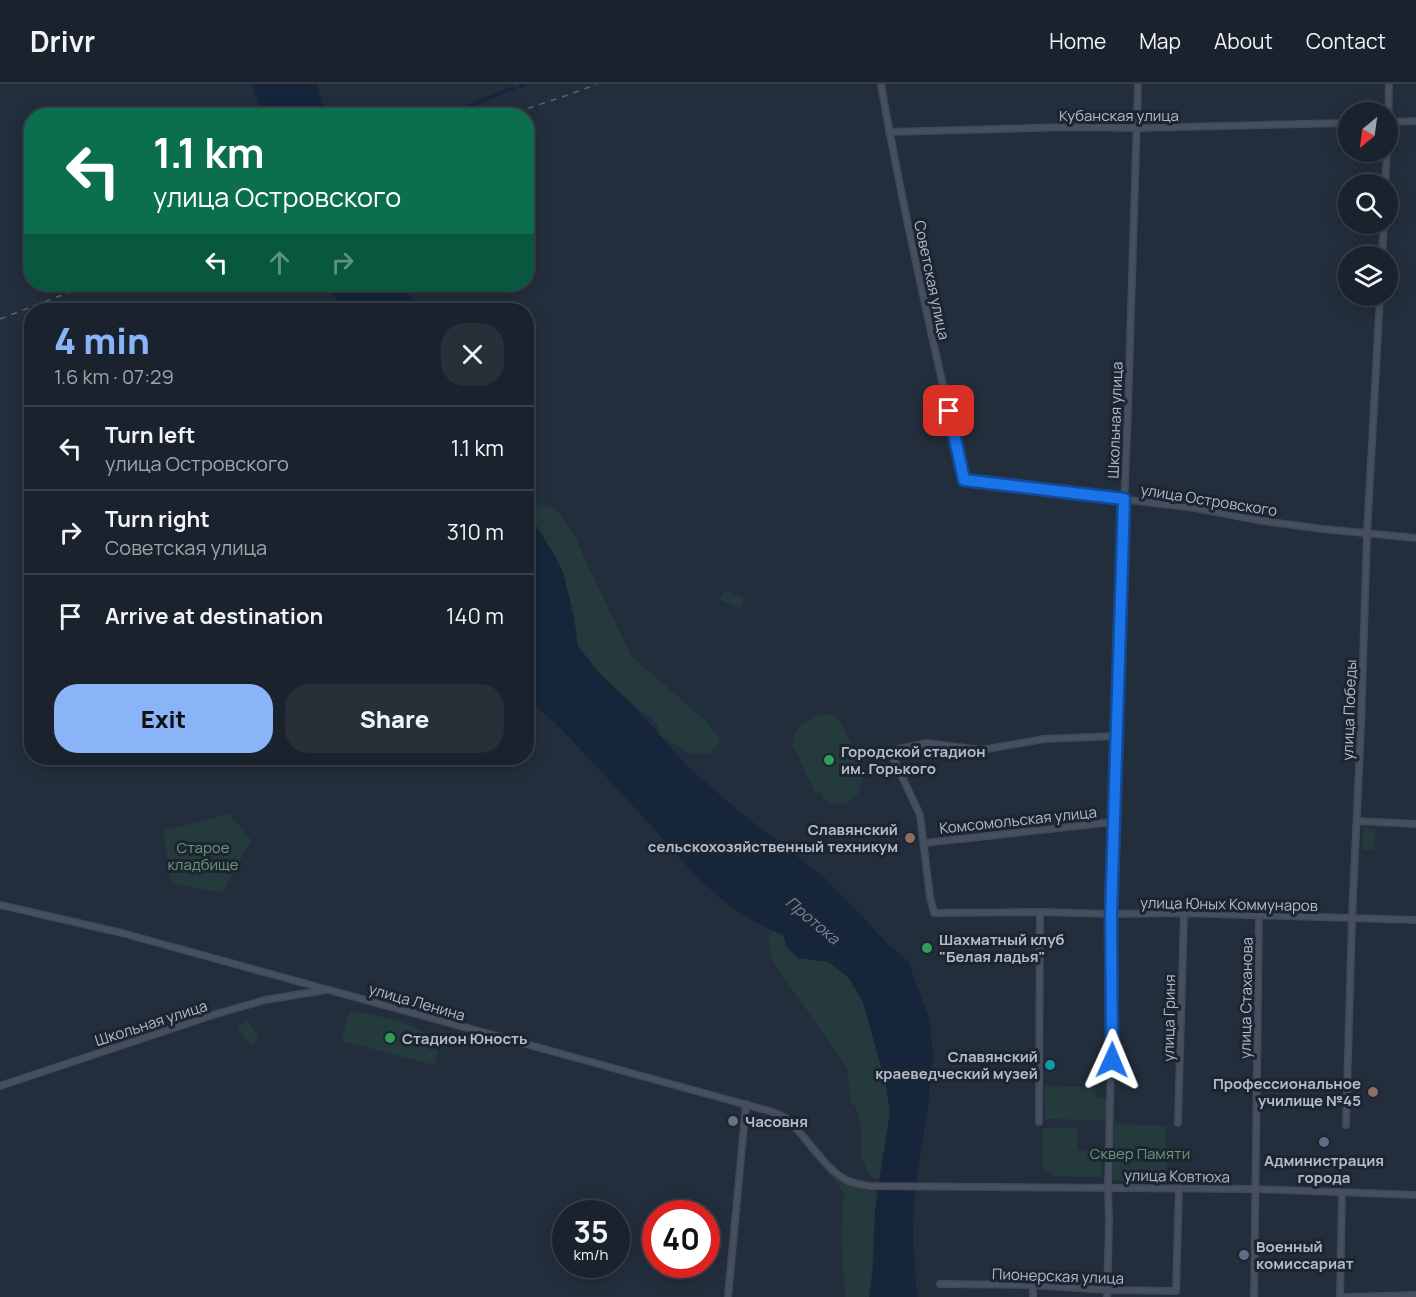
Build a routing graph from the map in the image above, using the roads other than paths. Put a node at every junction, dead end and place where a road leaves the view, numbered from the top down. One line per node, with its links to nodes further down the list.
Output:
1 (881, 84): 9 (street, Советская улица)
2 (1138, 84): 8 (street, Школьная улица)
3 (1389, 84): 4 (street)
4 (1389, 102)
5 (1416, 121): 6 (street)
6 (1398, 122)
7 (1338, 123): 8 (street, Кубанская улица)
8 (1137, 128): 9 (street, Кубанская улица); 12 (street, Школьная улица)
9 (889, 132): 11 (street, Советская улица)
10 (1379, 306): 13 (street, улица Победы)
11 (964, 480): 12 (street, улица Островского)
12 (1124, 499): 13 (street, улица Островского); 15 (street, Школьная улица)
13 (1367, 534): 14 (street, улица Островского); 16 (street, улица Победы)
14 (1416, 538)
15 (1116, 736): 17 (street, Школьная улица); 19 (street)
16 (1356, 821): 18 (street); 25 (street, улица Победы)
17 (1114, 822): 19 (street, Комсомольская улица); 23 (street, Школьная улица)
18 (1416, 824)
19 (924, 843): 21 (street, улица Юных Коммунаров)
20 (0, 905): 27 (street, улица Ленина)
21 (1040, 912): 23 (street, улица Юных Коммунаров); 30 (street)
22 (1184, 914): 23 (street, улица Юных Коммунаров); 24 (street, улица Юных Коммунаров); 31 (street, улица Гриня)
23 (1111, 915): 34 (street, Школьная улица)
24 (1259, 915): 25 (street, улица Юных Коммунаров); 36 (street, улица Стаханова)
25 (1352, 918): 26 (street, улица Юных Коммунаров); 32 (street, улица Победы)
26 (1416, 920)
27 (313, 988): 28 (street, Школьная улица); 29 (street, улица Ленина)
28 (0, 1086)
29 (746, 1104): 33 (street, улица Ленина); 43 (street)
30 (1039, 1122)
31 (1178, 1123)
32 (1346, 1125)
33 (871, 1185): 34 (street, улица Ковтюха)
34 (1108, 1187): 35 (street, улица Ковтюха); 41 (street, Школьная улица)
35 (1179, 1187): 36 (street, улица Ковтюха); 41 (street, Пионерская улица)
36 (1255, 1188): 37 (street, улица Ковтюха); 45 (street, улица Стаханова)
37 (1342, 1193): 38 (street, улица Ковтюха); 46 (street)
38 (1416, 1195)
39 (940, 1284): 40 (street, Пионерская улица)
40 (1033, 1285): 41 (street, Пионерская улица); 44 (street)
41 (1107, 1294)
42 (1416, 1295): 47 (street)
43 (728, 1297)
44 (1033, 1297)
45 (1254, 1297)
46 (1340, 1297)
47 (1345, 1297)

